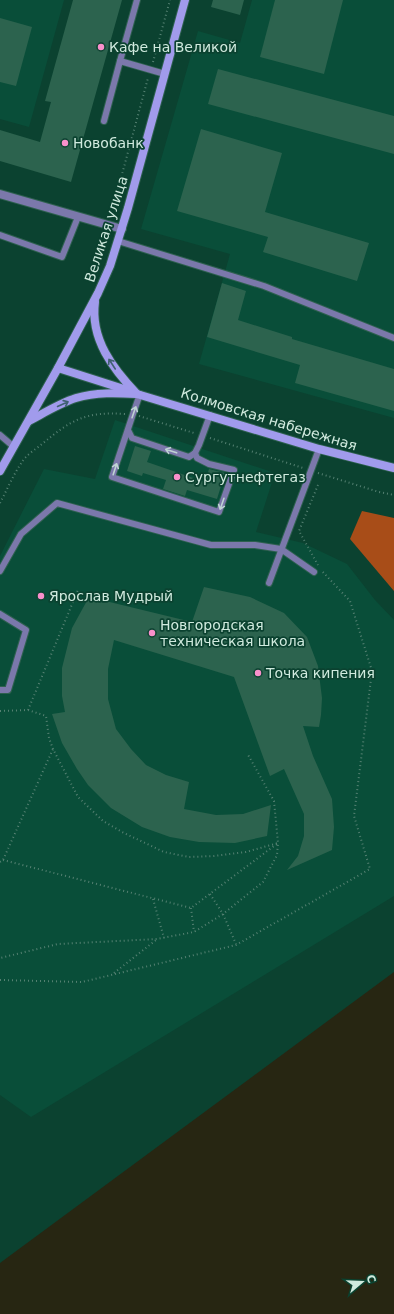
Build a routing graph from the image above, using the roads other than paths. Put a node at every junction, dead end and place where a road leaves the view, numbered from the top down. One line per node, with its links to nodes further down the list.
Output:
1 (137, 0): 3 (lane)
2 (185, 0): 4 (main road, Великая улица)
3 (120, 61): 4 (lane); 5 (lane)
4 (165, 74): 8 (main road, Великая улица)
5 (104, 121)
6 (1, 197): 7 (street)
7 (78, 217): 8 (street); 9 (lane)
8 (122, 228): 10 (main road, Великая улица)
9 (0, 235)
10 (118, 241): 11 (main road, Великая улица); 12 (lane)
11 (98, 293): 13 (main road, Великая улица); 14 (main road, one-way to 11)
12 (394, 338)
13 (58, 368): 14 (main road); 16 (main road, Великая улица)
14 (139, 394): 15 (main road, Колмовская набережная); 16 (main road, one-way to 14); 17 (lane, one-way to 14)
15 (210, 415): 20 (main road, Колмовская набережная); 21 (lane)
16 (28, 421): 19 (main road, Великая улица)
17 (128, 430): 21 (lane, one-way to 17); 21 (lane, one-way to 17)
18 (0, 435): 19 (lane)
19 (14, 447): 23 (main road, Великая улица)
20 (319, 449): 22 (main road, Колмовская набережная); 24 (lane)
21 (195, 453)
22 (394, 468)
23 (0, 471)
24 (282, 549): 25 (lane); 26 (lane); 27 (lane)
25 (0, 571)
26 (314, 572)
27 (269, 583)
28 (0, 614): 29 (lane)
29 (0, 690)

